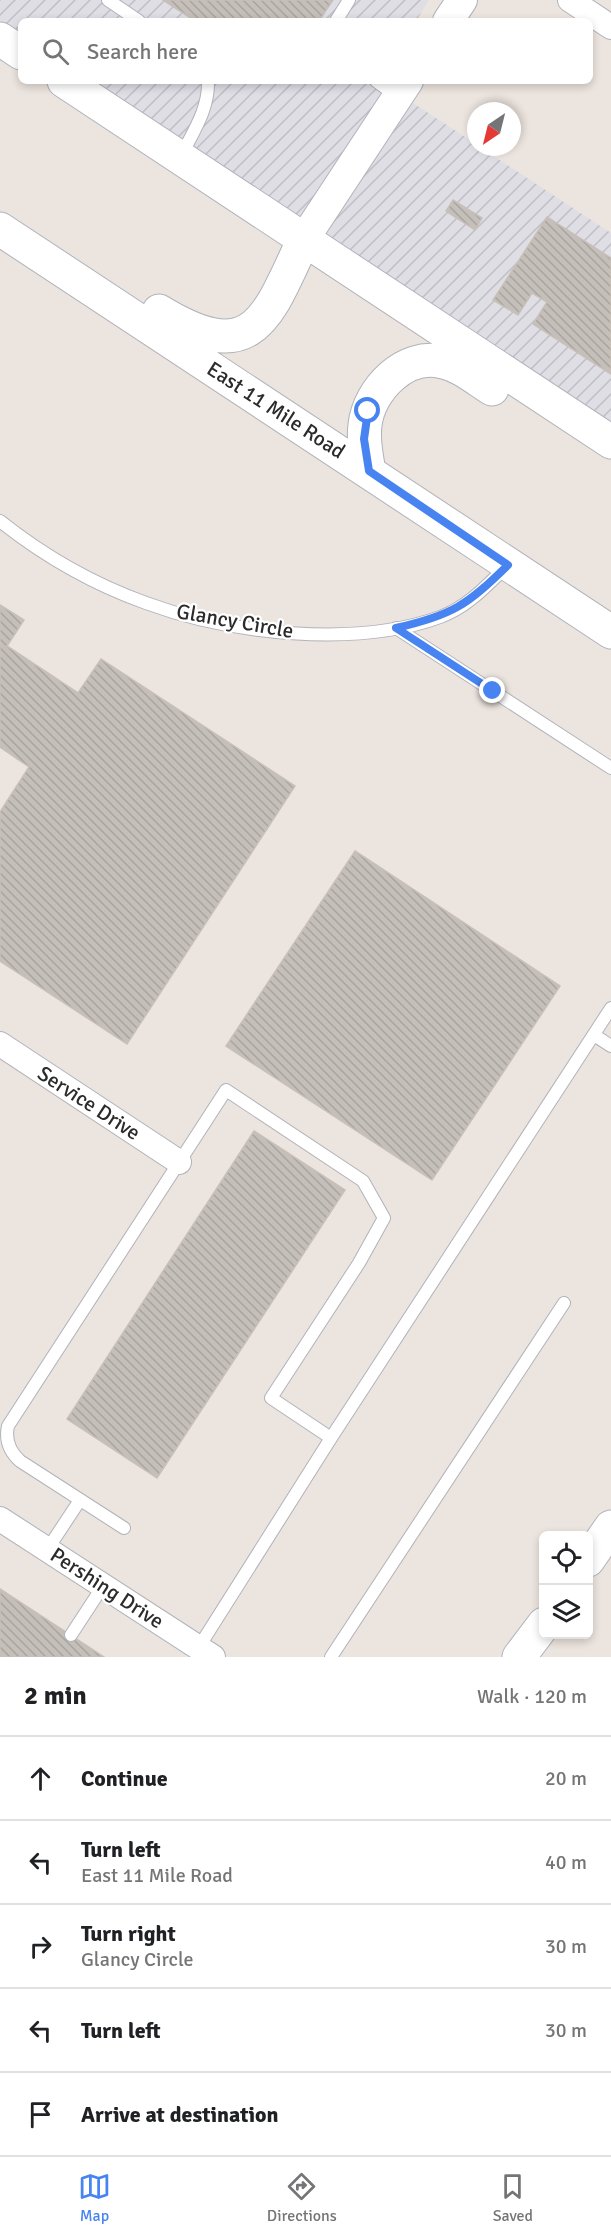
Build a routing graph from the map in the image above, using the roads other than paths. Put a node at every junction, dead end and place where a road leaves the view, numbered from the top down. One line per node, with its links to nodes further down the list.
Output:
1 (108, 0): 5 (lane)
2 (349, 0): 6 (lane)
3 (462, 0): 7 (street)
4 (570, 0): 8 (street)
5 (135, 18)
6 (338, 18)
7 (450, 18)
8 (611, 27)
9 (0, 39): 10 (main road)
10 (18, 50)
11 (69, 84): 14 (main road)
12 (208, 84): 14 (lane)
13 (394, 86): 17 (street)
14 (180, 157): 17 (main road)
15 (0, 205): 17 (main road)
16 (0, 229): 20 (main road, East 11 Mile Road)
17 (304, 239): 18 (main road)
18 (611, 442)
19 (611, 467): 20 (main road)
20 (369, 471): 22 (main road, East 11 Mile Road)
21 (0, 522): 25 (lane, Glancy Circle)
22 (508, 565): 23 (main road, East 11 Mile Road); 25 (lane, Glancy Circle)
23 (555, 595): 24 (main road); 26 (main road, East 11 Mile Road)
24 (611, 615)
25 (396, 628): 27 (lane)
26 (611, 632)
27 (611, 767)
28 (611, 1008): 29 (lane)
29 (594, 1035): 31 (lane); 34 (lane)
30 (0, 1044): 32 (street, Service Drive)
31 (611, 1046)
32 (179, 1162): 34 (lane); 35 (lane)
33 (564, 1302): 45 (lane)
34 (332, 1438): 44 (lane)
35 (80, 1500): 38 (lane); 39 (lane)
36 (0, 1519): 39 (street, Pershing Drive)
37 (611, 1527): 40 (main road)
38 (124, 1528)
39 (47, 1550): 41 (street, Pershing Drive)
40 (593, 1553)
41 (103, 1586): 43 (lane); 44 (street, Pershing Drive)
42 (539, 1630): 46 (main road)
43 (71, 1635)
44 (202, 1654)
45 (331, 1657)
46 (519, 1657)

